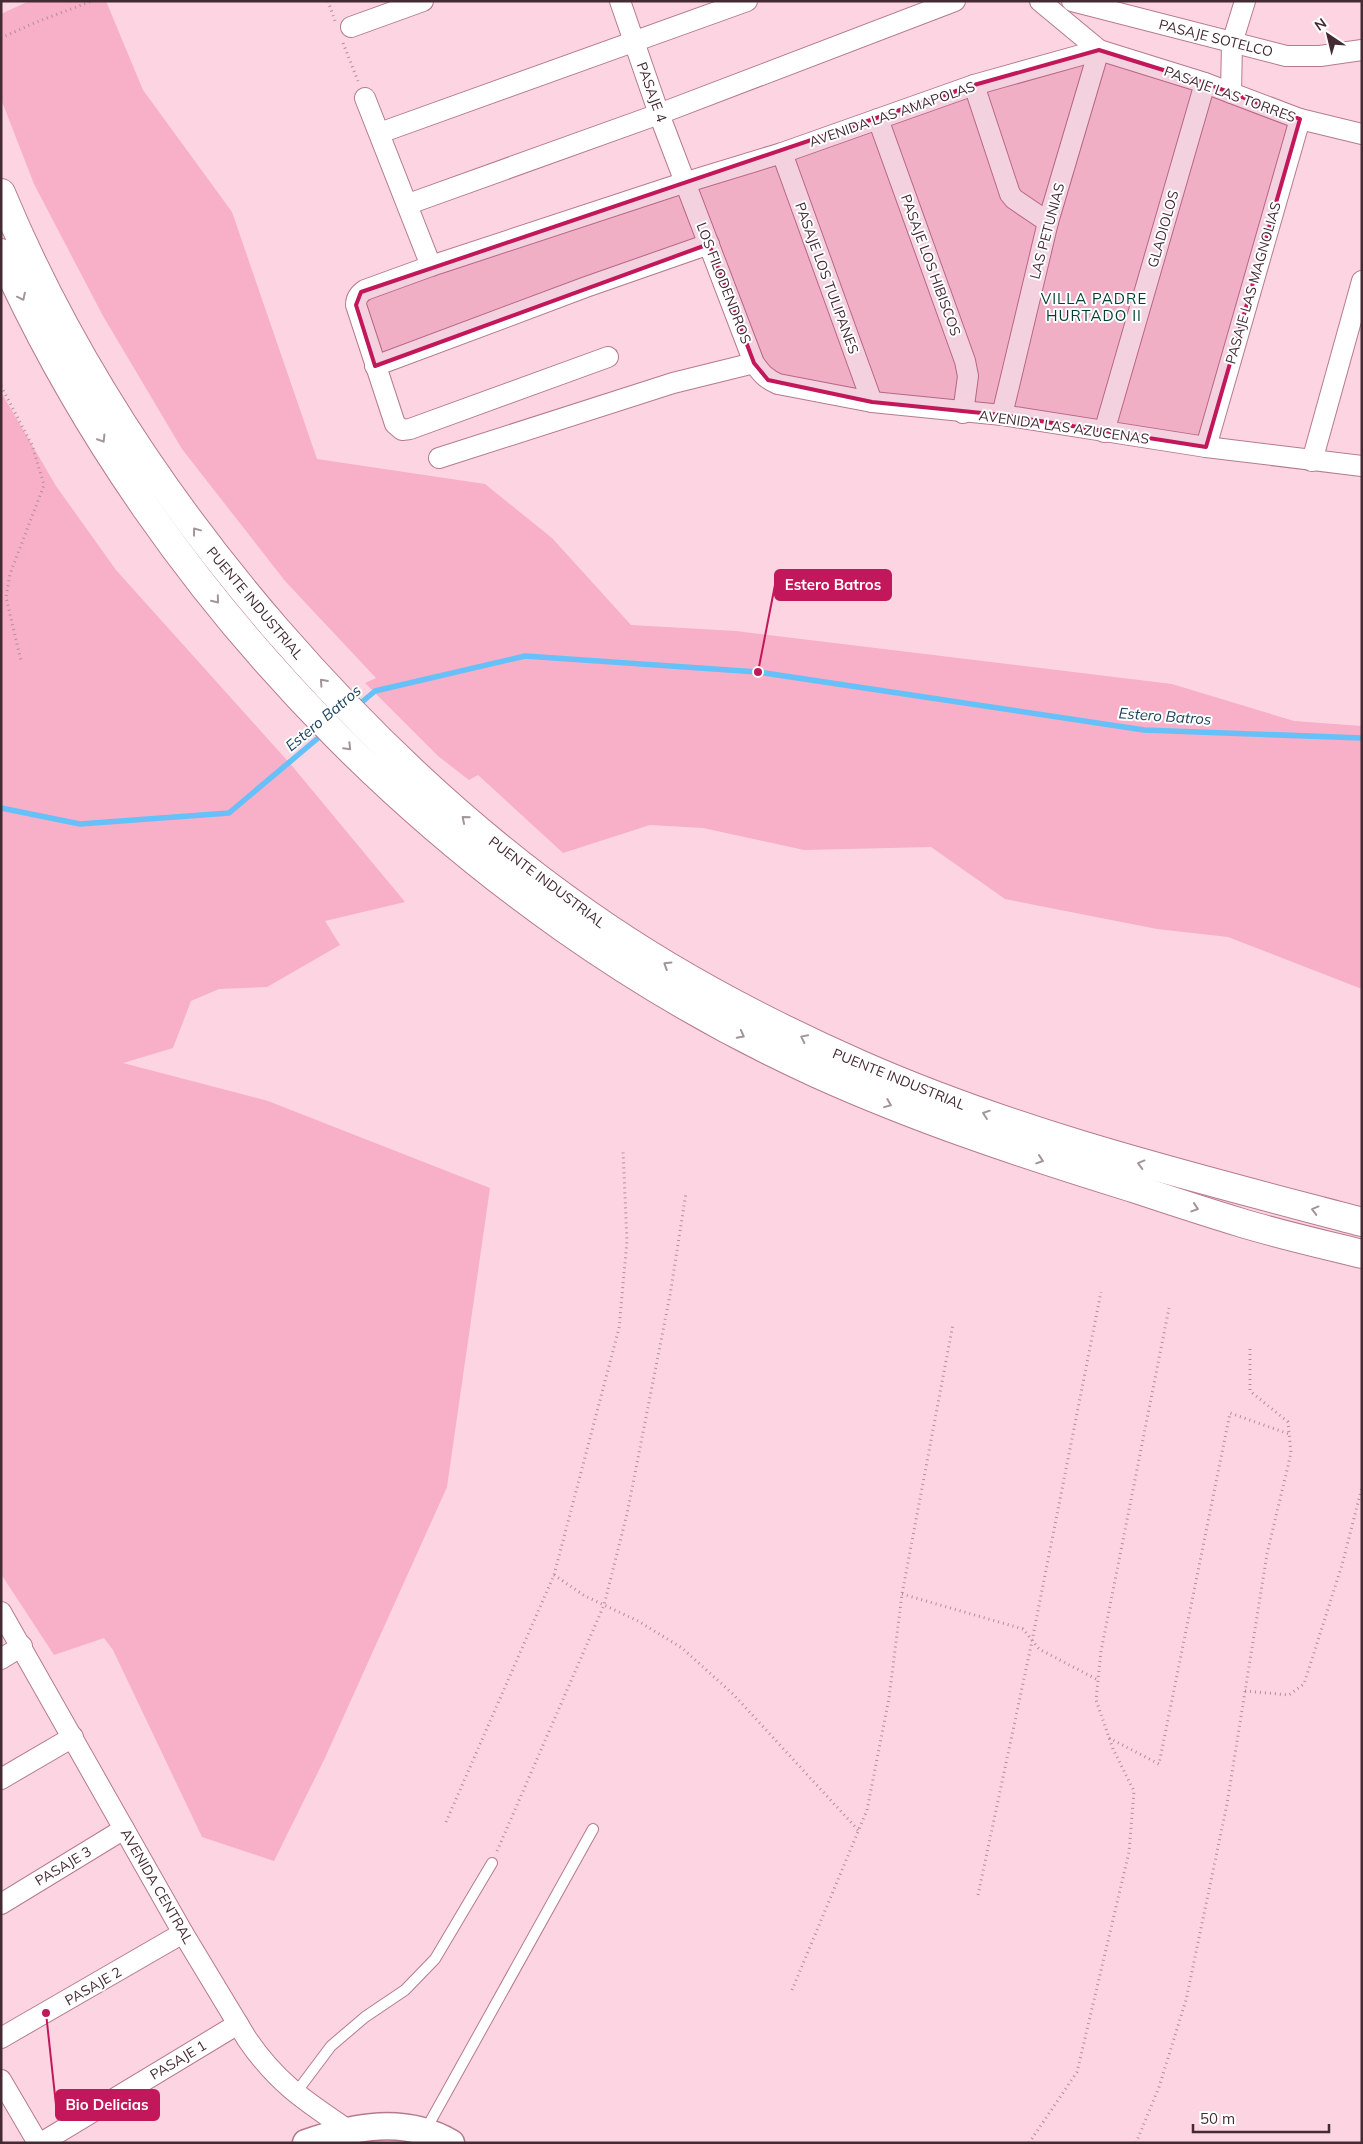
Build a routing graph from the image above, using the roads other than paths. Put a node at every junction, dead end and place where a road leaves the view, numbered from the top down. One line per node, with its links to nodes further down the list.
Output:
1 (423, 1): 8 (street)
2 (620, 1): 10 (street, PASAJE 4)
3 (747, 1): 10 (street)
4 (955, 1): 17 (street)
5 (1040, 1): 11 (street)
6 (1072, 1): 9 (street, PASAJE SOTELCO)
7 (1246, 1): 9 (street)
8 (343, 29)
9 (1232, 42): 12 (street, PASAJE SOTELCO); 15 (street)
10 (634, 43): 17 (street, PASAJE 4); 20 (street)
11 (1099, 50): 13 (street, PASAJE LAS TORRES); 14 (street, AVENIDA LAS AMAPOLAS); 26 (street, LAS PETUNIAS)
12 (1362, 50)
13 (1205, 83): 15 (street, PASAJE LAS TORRES); 38 (street, GLADIOLOS)
14 (974, 85): 18 (street, AVENIDA LAS AMAPOLAS); 26 (street)
15 (1230, 93): 19 (street, PASAJE LAS TORRES)
16 (365, 98): 29 (street)
17 (659, 114): 23 (street, PASAJE 4); 25 (street)
18 (878, 119): 22 (street, AVENIDA LAS AMAPOLAS); 36 (street, PASAJE LOS HIBISCOS)
19 (1300, 119): 21 (street, PASAJE LAS TORRES); 39 (street, PASAJE LAS MAGNOLIAS)
20 (388, 130)
21 (1362, 134)
22 (782, 153): 23 (street, AVENIDA LAS AMAPOLAS); 35 (street, PASAJE LOS TULIPANES)
23 (686, 182): 27 (street, LOS FILODENDROS); 29 (street, AVENIDA LAS AMAPOLAS)
24 (1, 193): 43 (highway, PUENTE INDUSTRIAL, one-way to 24)
25 (414, 202)
26 (1048, 222): 37 (street, LAS PETUNIAS)
27 (709, 244): 32 (street, LOS FILODENDROS); 33 (street)
28 (1, 253): 43 (highway, PUENTE INDUSTRIAL, one-way to 43)
29 (430, 266): 33 (street, AVENIDA LAS AMAPOLAS)
30 (1362, 281): 41 (street)
31 (608, 357): 33 (street)
32 (754, 363): 34 (street, LOS FILODENDROS); 40 (street)
33 (375, 366)
34 (768, 380): 35 (street, AVENIDA LAS AZUCENAS)
35 (872, 402): 36 (street, AVENIDA LAS AZUCENAS)
36 (963, 413): 37 (street, AVENIDA LAS AZUCENAS)
37 (1002, 415): 38 (street, AVENIDA LAS AZUCENAS)
38 (1104, 432): 39 (street, AVENIDA LAS AZUCENAS)
39 (1206, 447): 41 (street, AVENIDA LAS AZUCENAS)
40 (439, 458)
41 (1312, 461): 42 (street, AVENIDA LAS AZUCENAS)
42 (1362, 466)
43 (703, 1001): 44 (highway, PUENTE INDUSTRIAL, one-way to 43); 45 (highway, PUENTE INDUSTRIAL, one-way to 45)
44 (1362, 1222)
45 (1362, 1254)
46 (1, 1612): 47 (street, AVENIDA CENTRAL)
47 (22, 1646): 48 (street); 49 (street, AVENIDA CENTRAL)
48 (1, 1659)
49 (73, 1737): 50 (street); 51 (street, AVENIDA CENTRAL)
50 (1, 1779)
51 (124, 1829): 54 (street, PASAJE 3); 55 (street, AVENIDA CENTRAL)
52 (593, 1829): 61 (lane)
53 (492, 1863): 59 (lane)
54 (1, 1904)
55 (183, 1933): 56 (street, AVENIDA CENTRAL); 57 (street, PASAJE 2)
56 (238, 2024): 59 (street, AVENIDA CENTRAL); 63 (street, PASAJE 1)
57 (1, 2038)
58 (1, 2080): 63 (street)
59 (295, 2094): 60 (street, AVENIDA CENTRAL)
60 (348, 2130): 61 (street); 64 (street); 65 (street)
61 (425, 2130): 62 (street)
62 (451, 2142)
63 (40, 2143)
64 (306, 2143)
65 (323, 2143)

